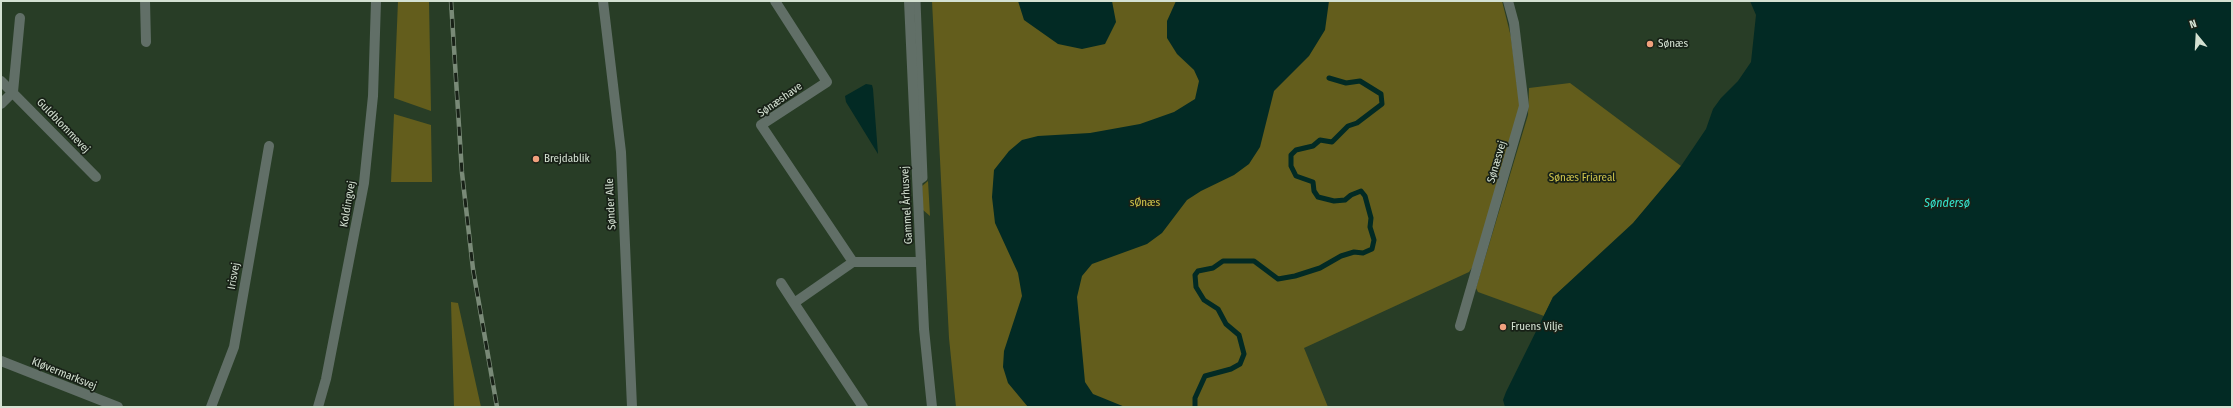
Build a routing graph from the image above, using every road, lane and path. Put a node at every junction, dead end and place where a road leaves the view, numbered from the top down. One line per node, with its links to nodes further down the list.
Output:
1 (145, 1): 9 (street)
2 (376, 1): 25 (street, Koldingvej)
3 (603, 1): 26 (street, Sønder Alle)
4 (776, 1): 16 (street, Sønæshave)
5 (909, 1): 15 (street, Gammel Århusvej)
6 (917, 1): 15 (lane)
7 (1508, 1): 20 (street, Sønæsvej)
8 (20, 18): 11 (street)
9 (146, 42)
10 (1, 82): 11 (street, Guldblommevej)
11 (13, 92): 12 (street); 14 (street, Guldblommevej)
12 (1, 104)
13 (269, 146): 24 (street, Irisvej)
14 (96, 177)
15 (918, 182): 17 (street, Gammel Århusvej)
16 (853, 262): 17 (street); 19 (street)
17 (921, 262): 28 (street, Gammel Århusvej)
18 (781, 283): 19 (street)
19 (794, 303): 27 (street)
20 (1460, 326)
21 (1, 361): 22 (street, Kløvermarksvej)
22 (99, 404): 23 (street, Kløvermarksvej)
23 (118, 407)
24 (211, 407)
25 (318, 407)
26 (632, 407)
27 (863, 407)
28 (932, 407)

